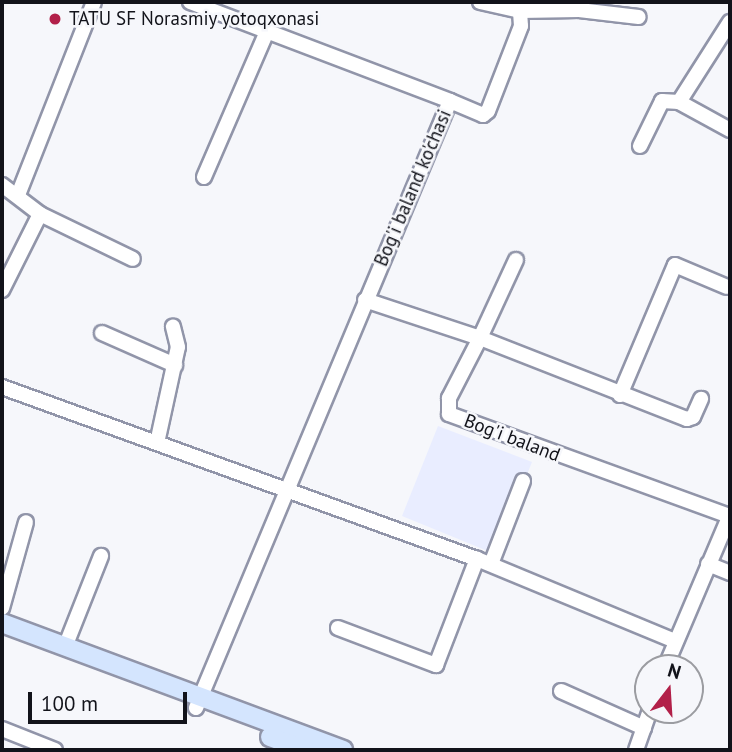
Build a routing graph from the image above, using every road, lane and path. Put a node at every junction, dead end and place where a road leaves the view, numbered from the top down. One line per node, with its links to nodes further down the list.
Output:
1 (94, 2): 14 (street)
2 (190, 2): 7 (street, Bog'i baland ko'chasi)
3 (480, 2): 4 (street)
4 (520, 11): 5 (street); 8 (street)
5 (639, 17)
6 (730, 22): 9 (street)
7 (268, 29): 8 (street, Bog'i baland ko'chasi); 12 (street)
8 (450, 101): 20 (street, Bog'i baland ko'chasi)
9 (679, 102): 10 (street); 11 (street)
10 (730, 130)
11 (640, 146)
12 (204, 177)
13 (2, 185): 14 (street)
14 (18, 195): 15 (street)
15 (40, 214): 16 (street); 19 (street)
16 (133, 259)
17 (516, 260): 23 (street)
18 (727, 287): 26 (street)
19 (2, 290)
20 (365, 300): 23 (street); 30 (street, Bog'i baland ko'chasi)
21 (173, 327): 24 (street)
22 (102, 333): 24 (street)
23 (480, 338): 26 (street); 31 (street, Bog'i baland)
24 (175, 365): 28 (street)
25 (2, 387): 28 (street)
26 (620, 395): 27 (street)
27 (701, 399)
28 (157, 443): 30 (street)
29 (523, 481): 34 (street)
30 (285, 491): 34 (street); 45 (street, Bog'i baland ko'chasi)
31 (730, 515): 35 (street)
32 (26, 522): 37 (street)
33 (101, 556): 42 (street)
34 (484, 561): 39 (street); 41 (street)
35 (708, 564): 36 (street); 41 (street)
36 (730, 573)
37 (2, 608)
38 (2, 623): 42 (main road)
39 (338, 628)
40 (2, 636): 45 (main road)
41 (675, 641): 43 (street)
42 (65, 647): 45 (main road)
43 (670, 654)
44 (561, 691): 47 (street)
45 (198, 703): 49 (main road); 51 (main road)
46 (645, 724): 47 (street)
47 (644, 728): 52 (street)
48 (2, 729): 50 (street)
49 (294, 748)
50 (55, 750)
51 (343, 750)
52 (636, 750)

